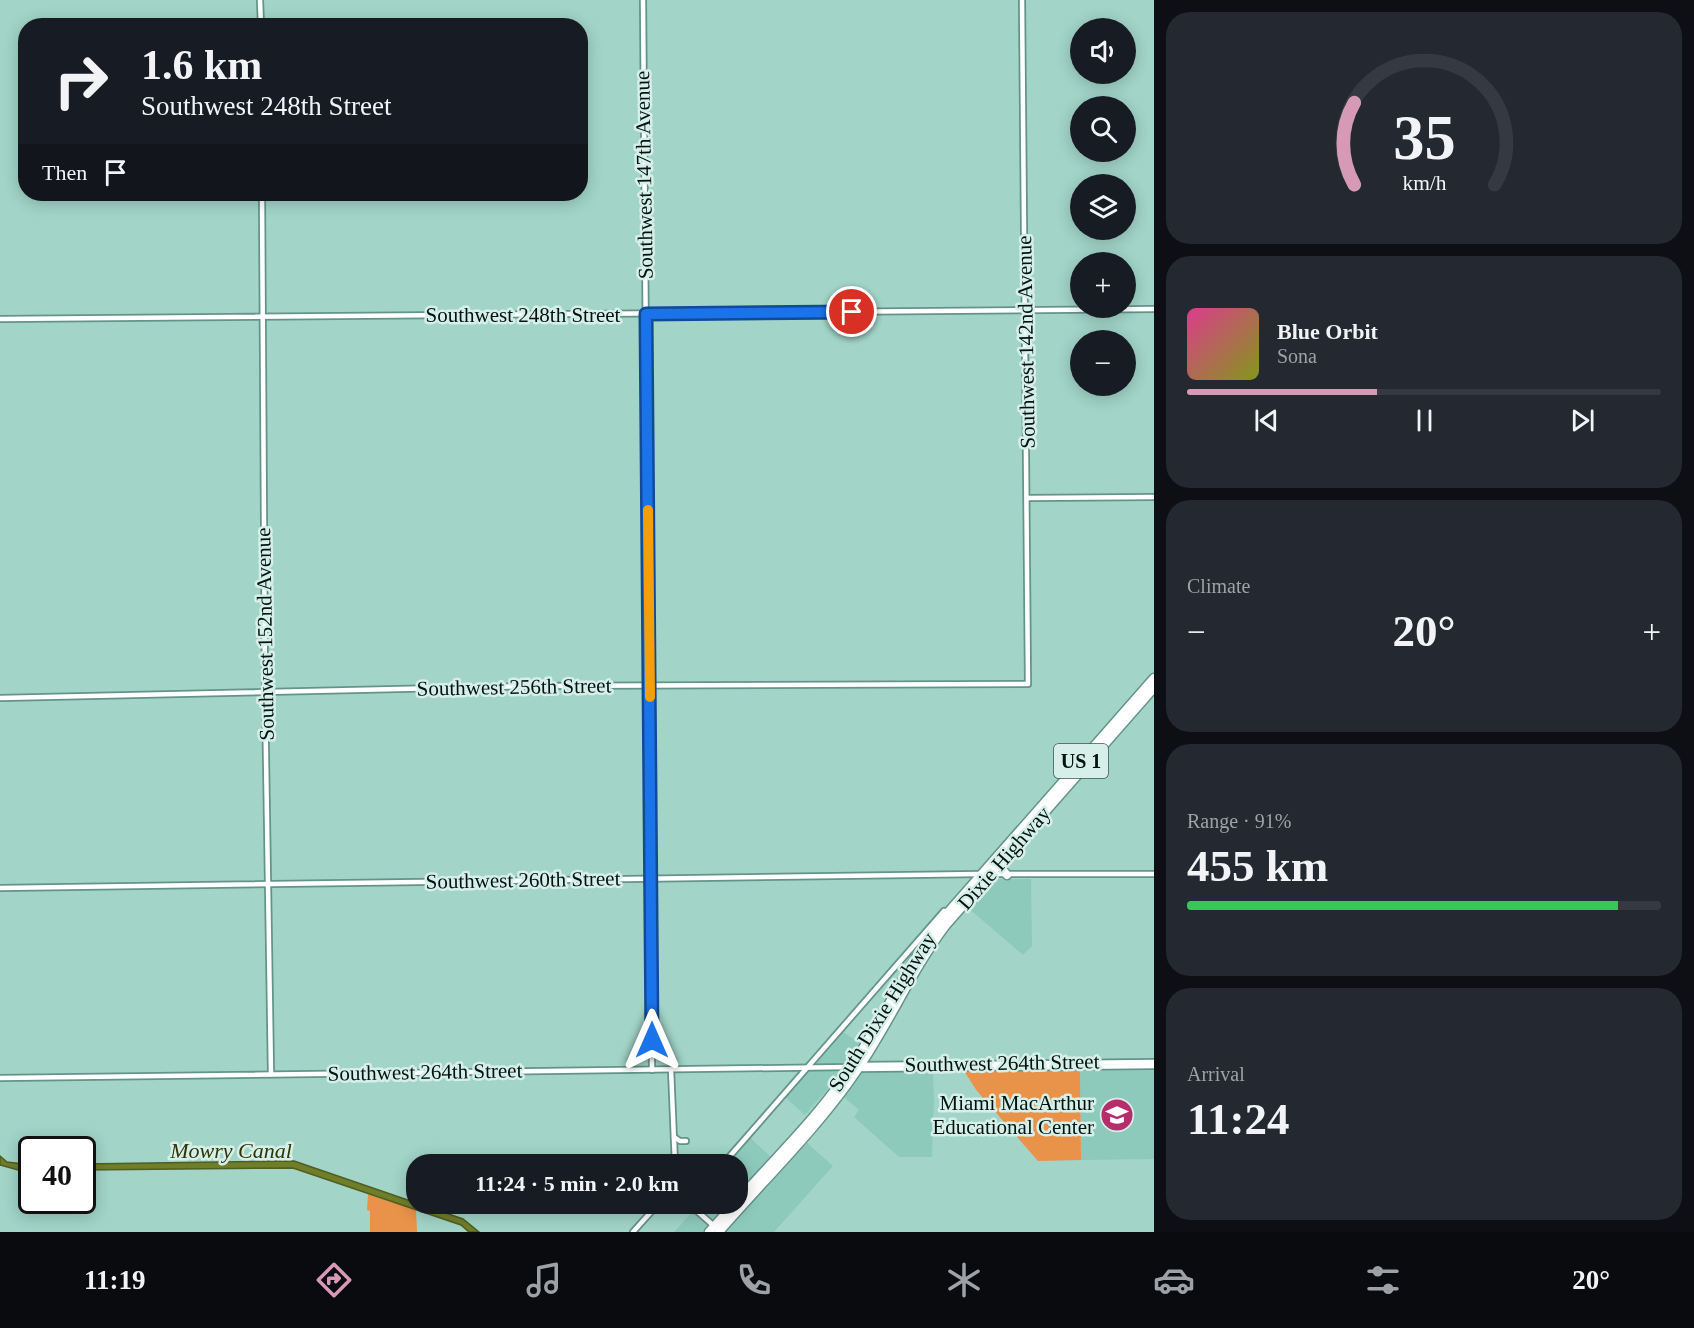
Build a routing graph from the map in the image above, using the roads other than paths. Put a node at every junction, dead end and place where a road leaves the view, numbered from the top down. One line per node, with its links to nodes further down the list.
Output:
1 (260, 0): 4 (street)
2 (643, 0): 8 (street, Southwest 147th Avenue)
3 (1022, 0): 7 (street, Southwest 142nd Avenue)
4 (261, 18)
5 (262, 201): 9 (street, Southwest 152nd Avenue)
6 (1154, 309): 7 (street, Southwest 248th Street)
7 (1026, 310): 8 (street, Southwest 248th Street); 12 (street, Southwest 142nd Avenue)
8 (646, 314): 9 (street, Southwest 248th Street); 15 (street, Southwest 147th Avenue)
9 (263, 317): 10 (street, Southwest 248th Street); 17 (street, Southwest 152nd Avenue)
10 (0, 319)
11 (1154, 497): 12 (street)
12 (1028, 498): 14 (street, Southwest 142nd Avenue)
13 (1154, 678): 21 (highway, Dixie Highway / US 1)
14 (1028, 684): 15 (street, Southwest 256th Street)
15 (650, 685): 17 (street, Southwest 256th Street); 24 (street, Southwest 147th Avenue)
16 (1154, 688): 19 (highway, Dixie Highway / US 1)
17 (265, 693): 18 (street, Southwest 256th Street); 25 (street, Southwest 152nd Avenue)
18 (0, 698)
19 (1001, 862): 21 (highway, Dixie Highway / US 1); 22 (highway)
20 (966, 874): 21 (street, Southwest 260th Street); 24 (street, Southwest 260th Street); 26 (highway)
21 (985, 874): 22 (street, Southwest 260th Street); 26 (highway, Dixie Highway / US 1); 29 (highway, Dixie Highway / US 1)
22 (1007, 874): 23 (street, Southwest 260th Street)
23 (1154, 874)
24 (650, 878): 25 (street, Southwest 260th Street); 35 (street, Southwest 147th Avenue)
25 (268, 884): 27 (street, Southwest 260th Street); 36 (street, Southwest 152nd Avenue)
26 (971, 884): 28 (highway, Dixie Highway / US 1)
27 (0, 888)
28 (954, 904): 29 (highway, South Dixie Highway / US 1)
29 (920, 947): 31 (highway, South Dixie Highway / US 1); 32 (street)
30 (1154, 1064): 31 (street, Southwest 264th Street)
31 (857, 1067): 33 (street, Southwest 264th Street); 38 (highway, South Dixie Highway / US 1); 43 (highway, South Dixie Highway / US 1)
32 (807, 1068): 33 (street, Southwest 264th Street); 34 (street, Southwest 264th Street); 42 (street)
33 (832, 1068): 38 (street)
34 (671, 1069): 35 (street, Southwest 264th Street); 39 (street)
35 (652, 1070): 36 (street, Southwest 264th Street)
36 (271, 1074): 37 (street, Southwest 264th Street)
37 (0, 1078)
38 (843, 1080): 43 (highway, South Dixie Highway / US 1)
39 (674, 1137): 40 (street); 41 (street)
40 (686, 1141)
41 (675, 1154)
42 (732, 1154)
43 (778, 1159): 44 (highway, South Dixie Highway / US 1); 48 (highway)
44 (748, 1190)
45 (649, 1214): 49 (street)
46 (698, 1214): 48 (street)
47 (727, 1214): 48 (highway, South Dixie Highway / US 1)
48 (714, 1231)
49 (633, 1232)

